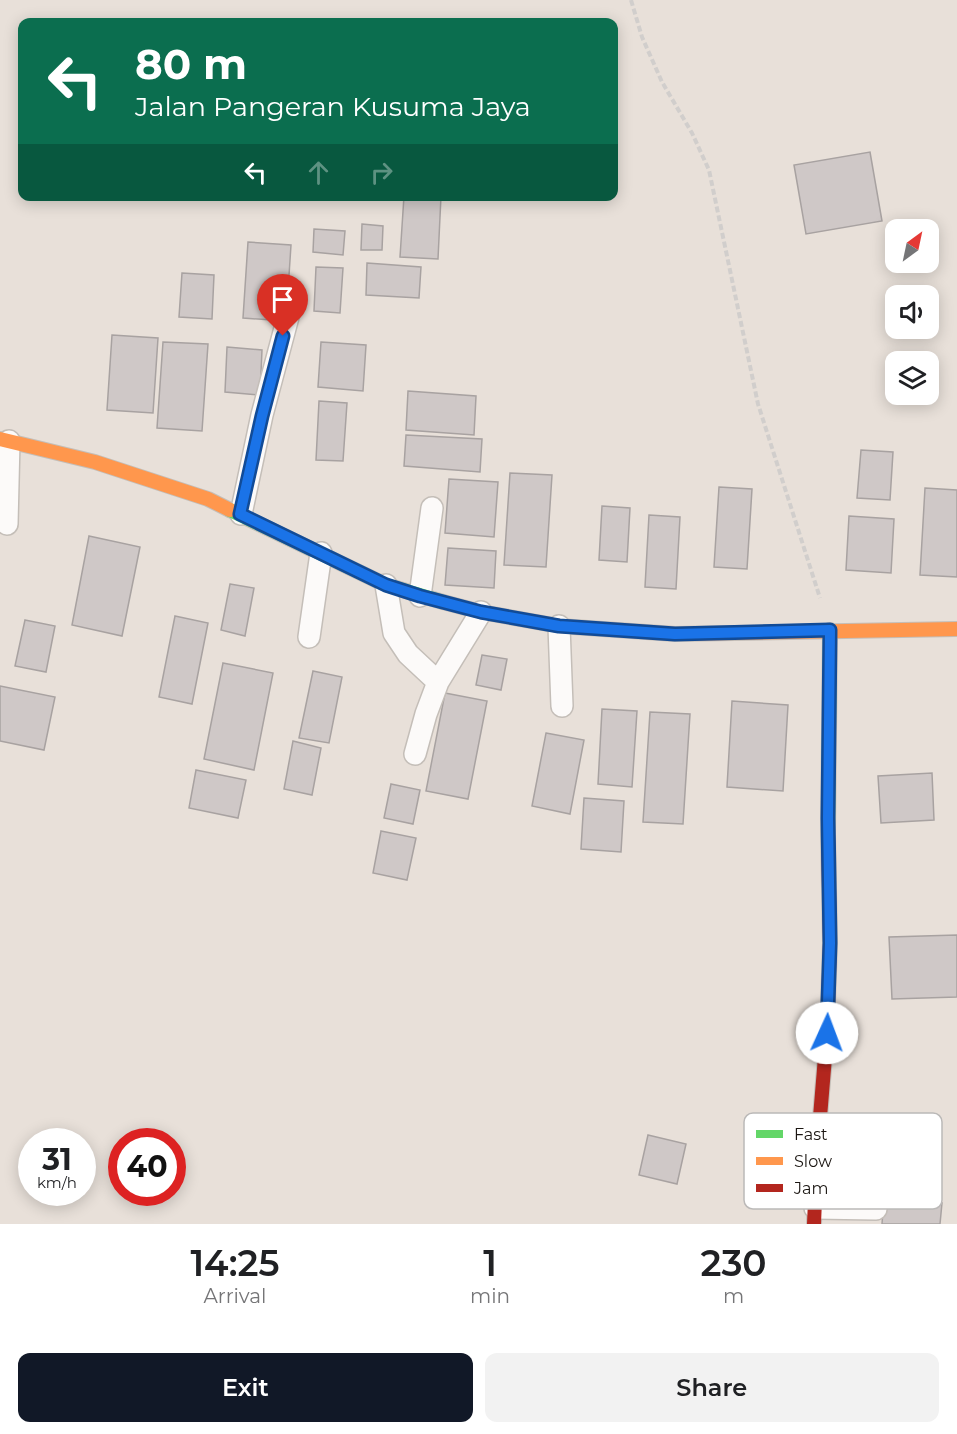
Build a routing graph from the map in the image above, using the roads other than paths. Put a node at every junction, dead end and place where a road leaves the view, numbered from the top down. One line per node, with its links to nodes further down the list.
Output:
1 (288, 316): 4 (lane)
2 (4, 440): 4 (street); 5 (lane)
3 (432, 508): 8 (lane)
4 (240, 514): 6 (street)
5 (7, 524)
6 (321, 553): 7 (street); 13 (lane)
7 (386, 585): 8 (street); 14 (lane)
8 (420, 596): 9 (street)
9 (481, 612): 10 (street); 14 (lane)
10 (559, 626): 12 (street); 15 (lane)
11 (957, 629): 12 (street)
12 (830, 630): 17 (street)
13 (309, 637)
14 (438, 682): 16 (lane)
15 (562, 706)
16 (415, 754)
17 (820, 1113)
18 (876, 1209): 19 (lane)
19 (815, 1216)

